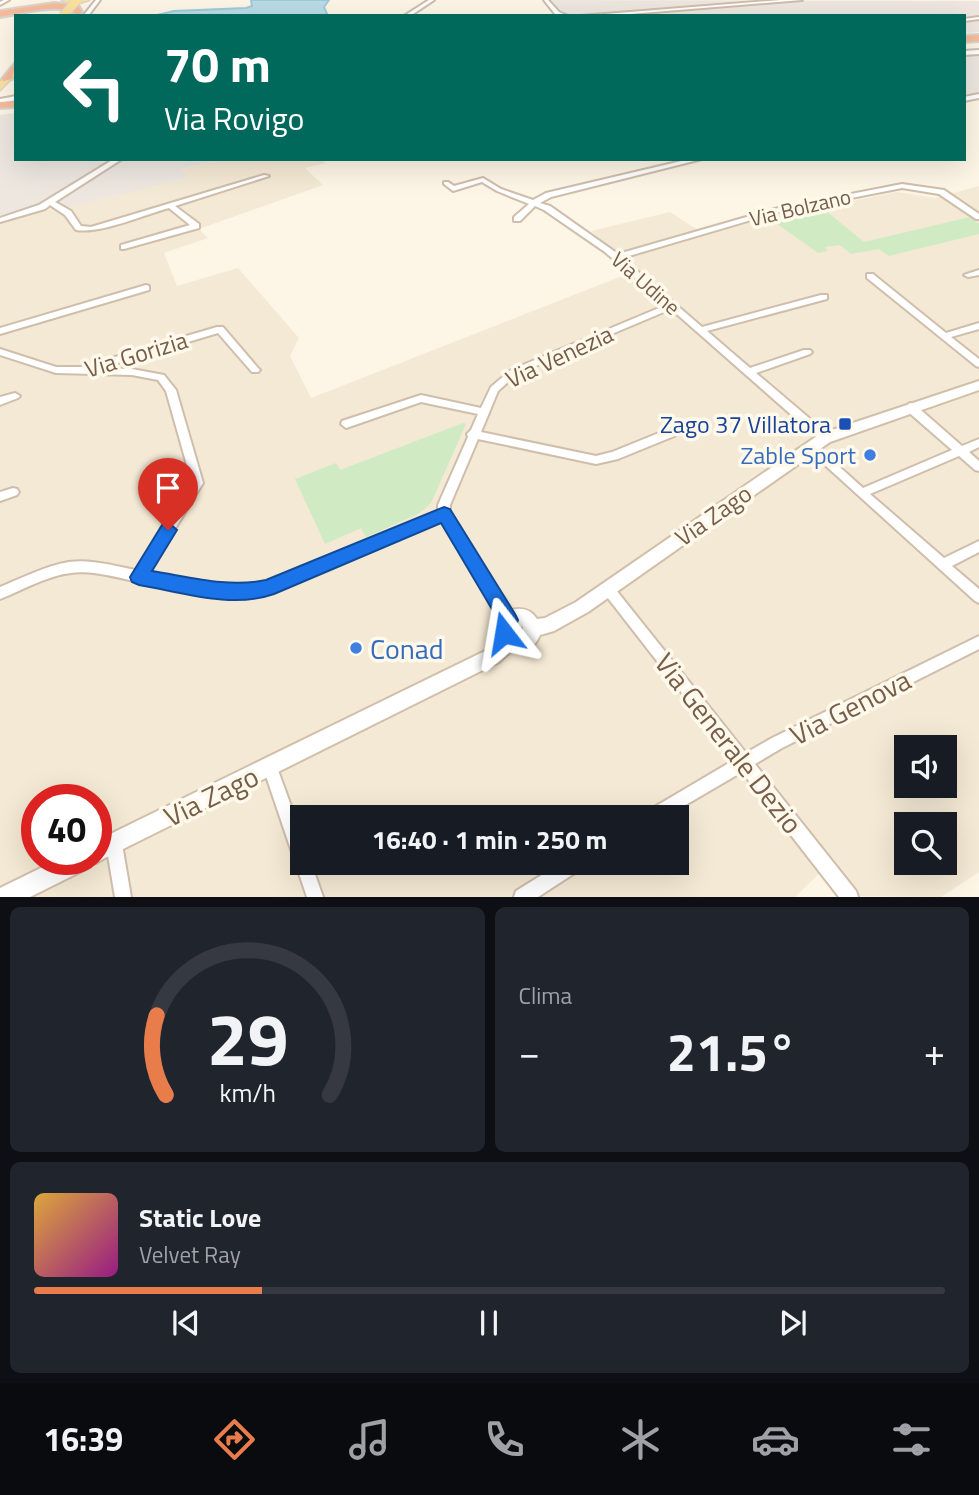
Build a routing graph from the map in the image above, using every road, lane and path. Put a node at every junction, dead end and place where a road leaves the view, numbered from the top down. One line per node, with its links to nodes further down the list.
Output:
1 (7, 0): 8 (street)
2 (64, 0): 4 (main road); 9 (highway)
3 (77, 0): 11 (main road, bridge)
4 (91, 0): 13 (main road)
5 (432, 0): 14 (street)
6 (546, 0): 15 (street)
7 (800, 0): 16 (street)
8 (0, 4)
9 (27, 14)
10 (32, 14): 12 (highway)
11 (65, 14)
12 (78, 14)
13 (79, 14)
14 (409, 14)
15 (559, 14)
16 (609, 14)
17 (9, 84): 18 (main road)
18 (0, 104)
19 (116, 161): 23 (street)
20 (691, 161): 24 (street)
21 (266, 176): 25 (street)
22 (446, 183): 24 (street, Via Udine)
23 (51, 202): 25 (street); 29 (street)
24 (534, 203): 28 (street); 31 (street, Via Udine)
25 (172, 207): 30 (street)
26 (975, 210): 27 (street, Via Bolzano); 31 (street, Via Bolzano)
27 (979, 217)
28 (517, 219)
29 (0, 220)
30 (124, 247)
31 (617, 257): 37 (street, Via Udine)
32 (979, 272): 34 (street)
33 (870, 275): 41 (street)
34 (968, 275)
35 (146, 288): 40 (street)
36 (824, 297): 39 (street)
37 (672, 306): 39 (street, Via Udine); 52 (street, Via Venezia)
38 (979, 326): 41 (street)
39 (701, 330): 46 (street, Via Udine)
40 (0, 331)
41 (944, 336): 44 (street)
42 (0, 352): 47 (street, Via Gorizia)
43 (807, 352): 46 (street)
44 (979, 365)
45 (255, 370): 47 (street, Via Gorizia)
46 (750, 371): 56 (street, Via Udine)
47 (78, 373): 67 (street)
48 (979, 385): 51 (street, Via Zago)
49 (15, 396): 50 (street)
50 (0, 401)
51 (910, 407): 56 (street, Via Zago); 59 (street)
52 (482, 412): 53 (street); 55 (street, Via Venezia)
53 (346, 424)
54 (690, 425): 55 (street)
55 (472, 434): 64 (street, Via Venezia)
56 (825, 438): 58 (street, Via Zago)
57 (979, 443): 59 (street)
58 (810, 447): 62 (street); 68 (street, Via Zago)
59 (961, 451): 60 (street); 62 (street)
60 (979, 467)
61 (13, 492): 63 (street)
62 (864, 492): 66 (street)
63 (0, 497)
64 (444, 514): 67 (street); 71 (street)
65 (979, 546): 66 (street)
66 (944, 564): 70 (street)
67 (139, 577): 69 (street)
68 (608, 589): 72 (street, Via Zago); 75 (street, Via Generale Dezio)
69 (0, 593)
70 (979, 597)
71 (509, 620): 72 (street); 73 (street)
72 (533, 628): 73 (street, Via Zago)
73 (509, 641): 76 (street, Via Zago)
74 (979, 642): 75 (street, Via Genova)
75 (744, 761): 77 (street, Via Genova); 87 (street, Via Generale Dezio)
76 (270, 767): 78 (street); 79 (street, Via Zago)
77 (671, 805)
78 (290, 825)
79 (114, 844): 84 (street)
80 (50, 875): 83 (street)
81 (307, 875): 85 (street)
82 (556, 875): 86 (street)
83 (6, 897)
84 (123, 897)
85 (315, 897)
86 (522, 897)
87 (850, 897)

